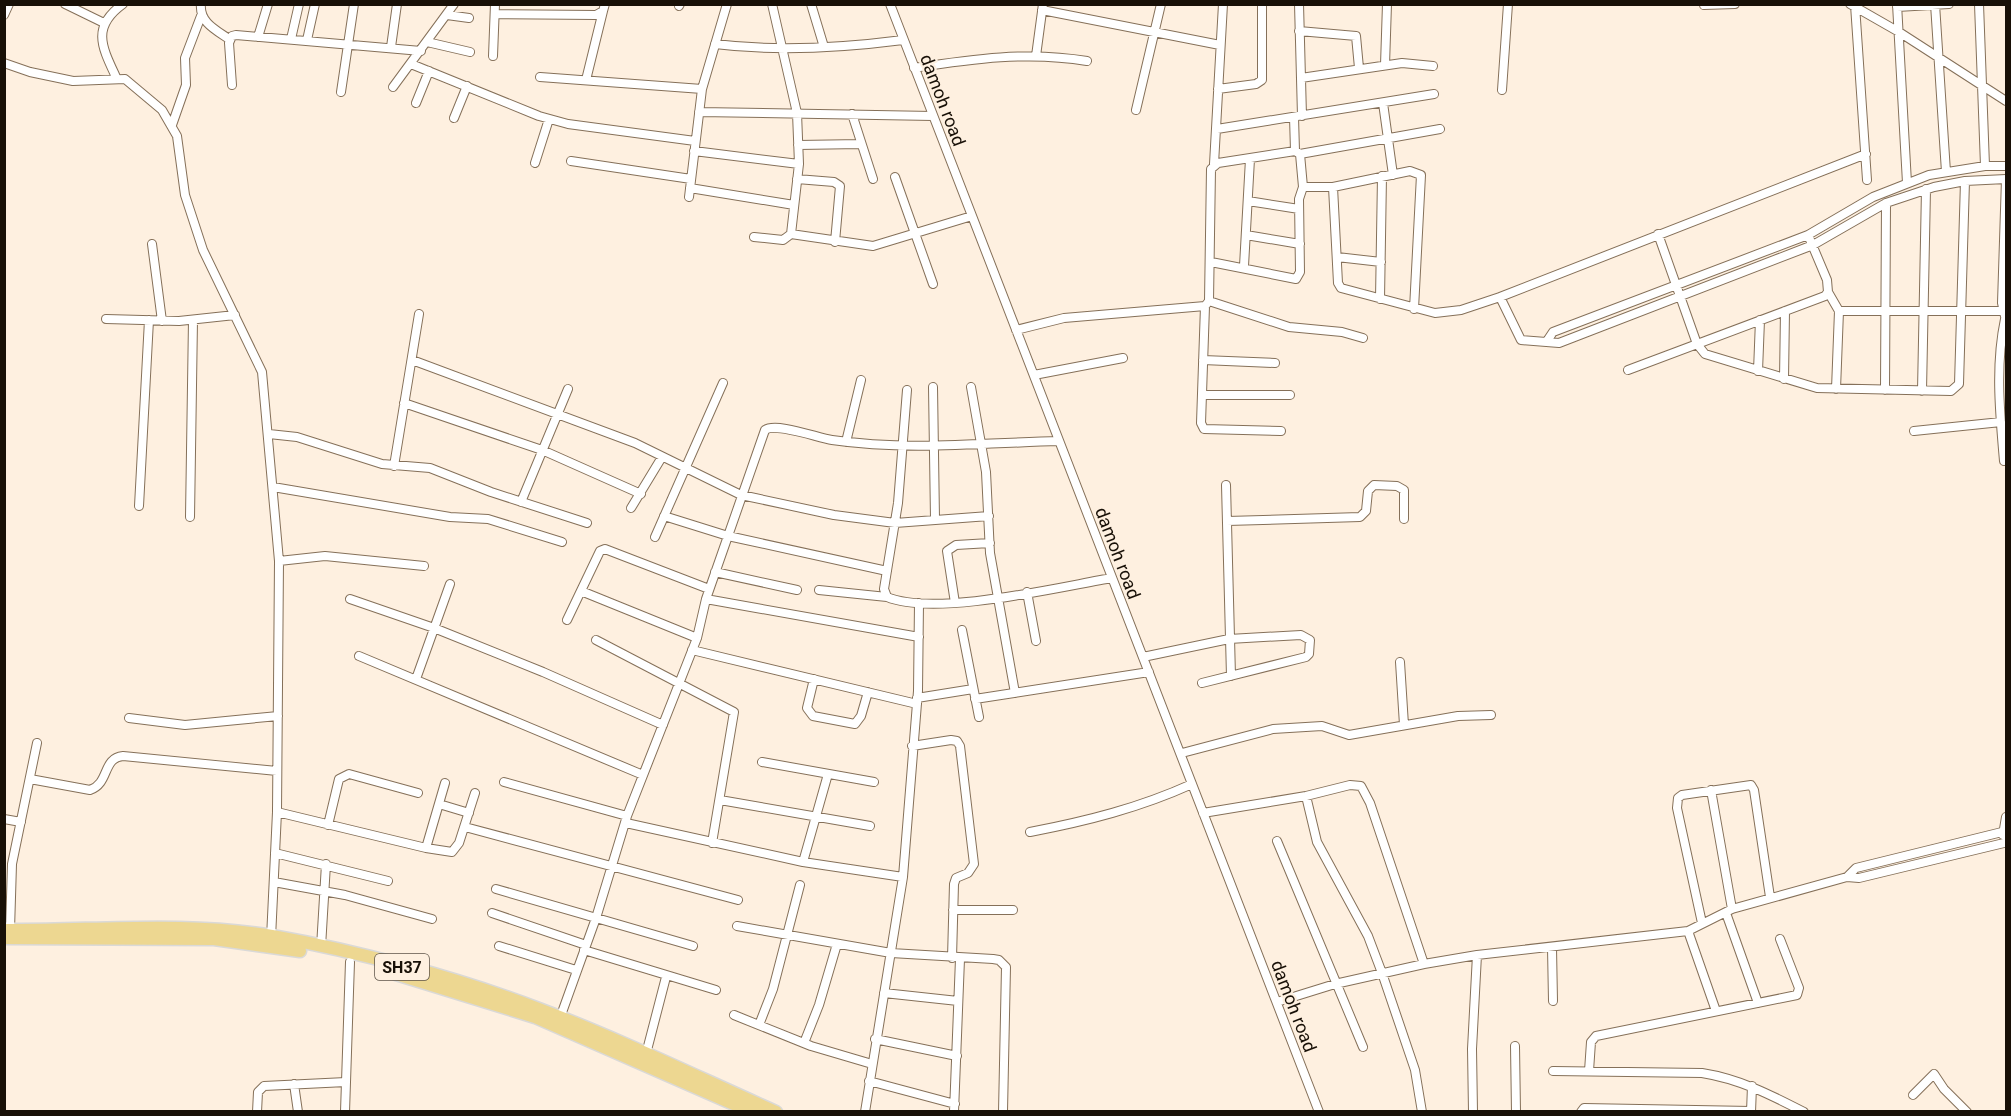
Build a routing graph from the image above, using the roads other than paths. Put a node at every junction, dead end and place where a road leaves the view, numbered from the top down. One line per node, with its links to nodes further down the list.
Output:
1 (9, 4): 33 (street)
2 (65, 4): 29 (street)
3 (123, 4): 37 (street)
4 (201, 4): 35 (street)
5 (268, 4): 41 (street)
6 (300, 4): 43 (street)
7 (315, 4): 44 (street)
8 (354, 4): 47 (street)
9 (397, 4): 50 (street)
10 (454, 4): 34 (street)
11 (495, 4): 32 (street)
12 (727, 4): 48 (street)
13 (772, 4): 52 (street)
14 (811, 4): 51 (street)
15 (890, 4): 45 (street, damoh road)
16 (1161, 4): 40 (street)
17 (1223, 4): 49 (street)
18 (1262, 4): 75 (street)
19 (1299, 4): 38 (street)
20 (1387, 4): 61 (street)
21 (1508, 4): 76 (street)
22 (1735, 4): 28 (street)
23 (1949, 4): 27 (street)
24 (1979, 4): 73 (street)
25 (1854, 5): 39 (street); 99 (street)
26 (1897, 5): 27 (street); 39 (street)
27 (1935, 5): 57 (street)
28 (1704, 6)
29 (81, 8): 37 (street)
30 (604, 8): 32 (street); 69 (street)
31 (1042, 8): 40 (street); 56 (street)
32 (495, 14): 55 (street)
33 (4, 15)
34 (447, 15): 36 (street); 46 (street)
35 (201, 16): 42 (street); 90 (street)
36 (469, 18)
37 (104, 23): 66 (street)
38 (1299, 31): 64 (street); 68 (street)
39 (1899, 32): 57 (street); 116 (street)
40 (1154, 33): 49 (street); 82 (street)
41 (258, 37): 42 (street); 43 (street)
42 (229, 39): 70 (street)
43 (291, 39): 44 (street)
44 (307, 40): 47 (street)
45 (903, 40): 51 (street); 63 (street, damoh road)
46 (427, 42): 53 (street); 54 (street)
47 (349, 43): 50 (street); 77 (street)
48 (715, 44): 52 (street); 74 (street)
49 (1220, 45): 75 (street)
50 (391, 47): 53 (street)
51 (824, 47): 52 (street)
52 (782, 49): 84 (street)
53 (421, 51): 60 (street)
54 (470, 52)
55 (494, 56)
56 (1036, 56): 58 (street); 63 (street)
57 (1938, 57): 73 (street); 107 (street)
58 (1087, 61)
59 (4, 63): 66 (street)
60 (411, 64): 65 (street); 72 (street)
61 (1385, 65): 62 (street); 64 (street)
62 (1433, 66)
63 (914, 68): 86 (street, damoh road)
64 (1359, 68): 68 (street)
65 (429, 71): 71 (street); 80 (street)
66 (116, 77): 90 (street)
67 (540, 77): 69 (street)
68 (1301, 78): 87 (street)
69 (586, 80): 74 (street)
70 (232, 85)
71 (467, 86): 88 (street); 89 (street)
72 (393, 87)
73 (1983, 87): 79 (street); 105 (street)
74 (702, 89): 83 (street)
75 (1218, 89): 91 (street)
76 (1502, 90)
77 (341, 92)
78 (1434, 94): 81 (street)
79 (2007, 101)
80 (416, 103)
81 (1383, 103): 87 (street); 93 (street)
82 (1136, 110)
83 (699, 112): 84 (street); 94 (street)
84 (797, 113): 85 (street); 96 (street)
85 (852, 114): 86 (street); 95 (street)
86 (933, 116): 126 (street, damoh road)
87 (1298, 116): 91 (street); 98 (street)
88 (454, 118)
89 (549, 119): 94 (street); 102 (street)
90 (172, 125): 155 (street)
91 (1217, 129): 104 (street)
92 (1440, 129): 93 (street)
93 (1388, 138): 98 (street); 108 (street)
94 (695, 141): 97 (street)
95 (861, 144): 96 (street); 112 (street)
96 (798, 145): 103 (street)
97 (694, 151): 103 (street); 117 (street)
98 (1298, 153): 100 (street); 118 (street)
99 (1866, 154): 114 (street); 130 (street)
100 (1250, 159): 104 (street); 122 (street)
101 (570, 161): 117 (street)
102 (535, 164)
103 (799, 164): 111 (street)
104 (1214, 164): 138 (street)
105 (1985, 166): 106 (street); 107 (street)
106 (2007, 166)
107 (1946, 172): 116 (street)
108 (1393, 174): 109 (street); 148 (street)
109 (1382, 176): 119 (street); 139 (street)
110 (895, 177): 128 (street)
111 (797, 179): 124 (street); 133 (street)
112 (873, 179)
113 (2006, 179): 115 (street); 156 (street)
114 (1867, 180)
115 (1965, 182): 120 (street); 153 (street)
116 (1907, 183): 131 (street)
117 (691, 184): 121 (street); 124 (street)
118 (1303, 187): 119 (street); 125 (street)
119 (1333, 187): 137 (street)
120 (1926, 189): 123 (street); 152 (street)
121 (689, 197)
122 (1248, 201): 125 (street); 129 (street)
123 (1886, 203): 136 (street); 151 (street)
124 (794, 204): 127 (street)
125 (1299, 209): 135 (street)
126 (972, 216): 128 (street); 162 (street, damoh road)
127 (791, 234): 132 (street); 133 (street)
128 (916, 234): 133 (street); 141 (street)
129 (1246, 234): 135 (street); 140 (street)
130 (1658, 234): 142 (street); 144 (street)
131 (1808, 235): 136 (street); 142 (street)
132 (754, 237)
133 (836, 242)
134 (152, 244): 160 (street)
135 (1300, 244): 140 (street)
136 (1813, 245): 143 (street); 145 (street)
137 (1337, 257): 139 (street); 146 (street)
138 (1211, 262): 140 (street); 147 (street)
139 (1381, 262): 146 (street)
140 (1244, 266)
141 (933, 284)
142 (1676, 286): 145 (street); 164 (street)
143 (1828, 292): 149 (street); 150 (street)
144 (1500, 297): 148 (street); 164 (street)
145 (1680, 297): 164 (street); 165 (street)
146 (1380, 299): 148 (street)
147 (1207, 304): 162 (street); 163 (street); 168 (street)
148 (1414, 309)
149 (1785, 311): 161 (street); 173 (street)
150 (1839, 311): 151 (street); 179 (street)
151 (1887, 311): 152 (street); 181 (street)
152 (1923, 311): 153 (street); 182 (street)
153 (1961, 311): 156 (street); 182 (street)
154 (419, 314): 167 (street)
155 (235, 315): 159 (street); 190 (street)
156 (2005, 317): 187 (street)
157 (106, 319): 158 (street)
158 (149, 320): 160 (street); 206 (street)
159 (193, 320): 160 (street); 210 (street)
160 (162, 321)
161 (1760, 321): 165 (street); 171 (street)
162 (1016, 330): 172 (street, damoh road)
163 (1363, 338)
164 (1547, 341)
165 (1697, 344): 170 (street); 171 (street)
166 (1123, 358): 172 (street)
167 (412, 360): 185 (street); 186 (street)
168 (1203, 360): 169 (street); 183 (street)
169 (1275, 363)
170 (1628, 370)
171 (1758, 371): 173 (street)
172 (1034, 375): 191 (street, damoh road)
173 (1784, 379): 179 (street)
174 (861, 380): 192 (street)
175 (723, 383): 200 (street)
176 (933, 387): 194 (street)
177 (971, 387): 193 (street)
178 (568, 389): 186 (street)
179 (1836, 389): 181 (street)
180 (907, 390): 195 (street)
181 (1885, 390): 182 (street)
182 (1922, 391)
183 (1202, 395): 184 (street); 188 (street)
184 (1290, 395)
185 (404, 403): 196 (street); 199 (street)
186 (558, 412): 196 (street); 197 (street)
187 (2001, 422): 189 (street); 198 (street)
188 (1281, 431)
189 (1914, 431)
190 (269, 434): 199 (street); 202 (street)
191 (1059, 441): 193 (street); 224 (street, damoh road)
192 (846, 442): 195 (street); 204 (street)
193 (981, 443): 194 (street); 209 (street)
194 (933, 445): 195 (street); 211 (street)
195 (903, 446): 214 (street)
196 (542, 450): 203 (street); 205 (street)
197 (662, 457): 200 (street); 203 (street)
198 (2004, 461)
199 (394, 466): 205 (street)
200 (685, 468): 204 (street); 208 (street)
201 (1226, 485): 213 (street)
202 (273, 488): 218 (street); 220 (street)
203 (640, 494): 207 (street)
204 (741, 495): 214 (street); 216 (street)
205 (521, 502): 215 (street)
206 (139, 506)
207 (631, 508)
208 (664, 516): 216 (street); 217 (street)
209 (989, 516): 211 (street); 219 (street)
210 (190, 517)
211 (935, 519): 214 (street)
212 (1404, 519): 213 (street)
213 (1227, 521): 242 (street)
214 (895, 522): 223 (street)
215 (587, 523)
216 (728, 536): 222 (street); 223 (street)
217 (655, 537)
218 (562, 542)
219 (990, 543): 232 (street); 236 (street)
220 (279, 561): 221 (street); 261 (street)
221 (424, 566)
222 (715, 572): 226 (street); 227 (street)
223 (886, 572): 231 (street)
224 (1112, 578): 230 (street); 247 (street, damoh road)
225 (450, 584): 238 (street)
226 (709, 589): 229 (street); 234 (street)
227 (797, 590)
228 (819, 590): 231 (street)
229 (581, 591): 237 (street); 240 (street)
230 (1028, 592): 232 (street); 244 (street)
231 (887, 597): 235 (street)
232 (997, 597): 236 (street); 257 (street)
233 (351, 599): 238 (street)
234 (706, 599): 240 (street); 241 (street)
235 (919, 603): 236 (street); 241 (street)
236 (955, 603)
237 (567, 620)
238 (434, 628): 252 (street); 264 (street)
239 (962, 630): 255 (street)
240 (697, 638): 245 (street)
241 (918, 638): 259 (street)
242 (1229, 639): 247 (street); 250 (street); 250 (street)
243 (596, 640): 253 (street)
244 (1036, 641)
245 (692, 650): 251 (street); 253 (street)
246 (359, 656): 252 (street)
247 (1143, 657): 249 (street, damoh road)
248 (1400, 662): 265 (street)
249 (1149, 672): 257 (street); 268 (street, damoh road)
250 (1231, 676): 254 (street)
251 (814, 679): 256 (street); 256 (street)
252 (416, 680): 272 (street)
253 (680, 682): 264 (street); 282 (street)
254 (1202, 683)
255 (973, 689): 258 (street); 259 (street)
256 (868, 692): 259 (street)
257 (1016, 693): 258 (street)
258 (975, 699): 262 (street)
259 (917, 701): 267 (street)
260 (1491, 715): 265 (street)
261 (278, 716): 263 (street); 270 (street)
262 (979, 717)
263 (129, 718)
264 (663, 725): 272 (street)
265 (1404, 725): 268 (street)
266 (37, 743): 273 (street)
267 (912, 746): 305 (street); 314 (street)
268 (1182, 753): 277 (street, damoh road)
269 (762, 762): 271 (street)
270 (278, 771): 273 (street); 284 (street)
271 (828, 774): 276 (street); 287 (street)
272 (643, 775): 290 (street)
273 (30, 779): 291 (street)
274 (504, 782): 290 (street)
275 (446, 783): 283 (street)
276 (874, 783)
277 (1192, 784): 286 (street, damoh road); 295 (street)
278 (1711, 790): 312 (street); 316 (street); 320 (street)
279 (417, 793): 292 (street)
280 (475, 793): 285 (street)
281 (1306, 796): 286 (street); 337 (street); 339 (street)
282 (720, 800): 287 (street); 298 (street)
283 (439, 804): 285 (street); 300 (street)
284 (277, 812): 292 (street); 301 (street)
285 (469, 813): 294 (street)
286 (1203, 813): 346 (street, damoh road)
287 (815, 817): 293 (street); 302 (street)
288 (2007, 817): 296 (street)
289 (4, 819): 291 (street)
290 (626, 819): 298 (street); 304 (street)
291 (21, 822): 323 (street)
292 (328, 825): 300 (street)
293 (870, 826)
294 (465, 827): 300 (street); 304 (street)
295 (1030, 832)
296 (2002, 832): 299 (street); 306 (street)
297 (1277, 841): 341 (street)
298 (712, 843): 302 (street)
299 (2005, 845): 306 (street)
300 (426, 848)
301 (275, 853): 303 (street); 308 (street)
302 (802, 862): 305 (street)
303 (326, 864): 307 (street); 311 (street)
304 (611, 866): 313 (street); 318 (street)
305 (903, 877): 333 (street)
306 (1847, 877): 312 (street)
307 (388, 881)
308 (274, 882): 311 (street); 326 (street)
309 (800, 885): 324 (street)
310 (496, 889): 318 (street)
311 (325, 891): 319 (street); 330 (street)
312 (1770, 897): 316 (street)
313 (738, 900)
314 (953, 910): 315 (street); 335 (street)
315 (1013, 910)
316 (1729, 911): 320 (street); 347 (street)
317 (492, 914): 331 (street)
318 (596, 918): 329 (street); 331 (street)
319 (432, 920)
320 (1702, 923): 322 (street)
321 (737, 927): 324 (street)
322 (1688, 931): 332 (street); 348 (street)
323 (6, 933): 326 (main road, SH37)
324 (786, 935): 327 (street); 351 (street)
325 (1779, 939): 347 (street)
326 (271, 941): 330 (main road, SH37); 336 (main road, SH37)
327 (837, 944): 333 (street); 353 (street)
328 (499, 946): 338 (street)
329 (693, 946)
330 (321, 947): 350 (main road, SH37)
331 (585, 947): 338 (street); 340 (street)
332 (1552, 948): 334 (street); 345 (street)
333 (891, 953): 335 (street); 343 (street)
334 (1477, 955): 337 (street); 380 (street)
335 (956, 958): 344 (street); 377 (street)
336 (350, 962): 362 (street); 366 (main road, SH37)
337 (1424, 964): 339 (street)
338 (576, 970): 350 (street)
339 (1382, 974): 341 (street); 379 (street)
340 (666, 977): 342 (street); 356 (street)
341 (1335, 984): 346 (street); 355 (street)
342 (716, 990)
343 (884, 993): 344 (street); 352 (street)
344 (958, 1001): 357 (street)
345 (1553, 1001)
346 (1277, 1002): 378 (street, damoh road)
347 (1758, 1003): 348 (street)
348 (1716, 1011): 360 (street)
349 (734, 1015): 351 (street)
350 (560, 1018): 356 (main road, SH37)
351 (759, 1025): 353 (street)
352 (875, 1039): 357 (street); 358 (street)
353 (804, 1043): 358 (street)
354 (1515, 1046): 381 (street)
355 (1363, 1047)
356 (645, 1054): 375 (main road, SH37)
357 (957, 1056): 367 (street)
358 (872, 1064): 361 (street)
359 (1553, 1071): 360 (street)
360 (1589, 1071): 364 (street)
361 (869, 1081): 367 (street); 376 (street)
362 (346, 1082): 363 (street); 373 (street)
363 (294, 1084): 371 (street); 372 (street)
364 (1752, 1086): 370 (street); 383 (street)
365 (1913, 1095): 384 (street)
366 (733, 1108): 374 (main road, SH37)
367 (955, 1108)
368 (1682, 1110): 369 (street); 382 (street)
369 (1704, 1111): 370 (street)
370 (1750, 1111)
371 (257, 1112)
372 (298, 1112)
373 (345, 1112)
374 (752, 1112)
375 (776, 1112)
376 (865, 1112)
377 (1003, 1112)
378 (1319, 1112)
379 (1422, 1112)
380 (1473, 1112)
381 (1516, 1112)
382 (1581, 1112)
383 (1804, 1112)
384 (1967, 1112)

